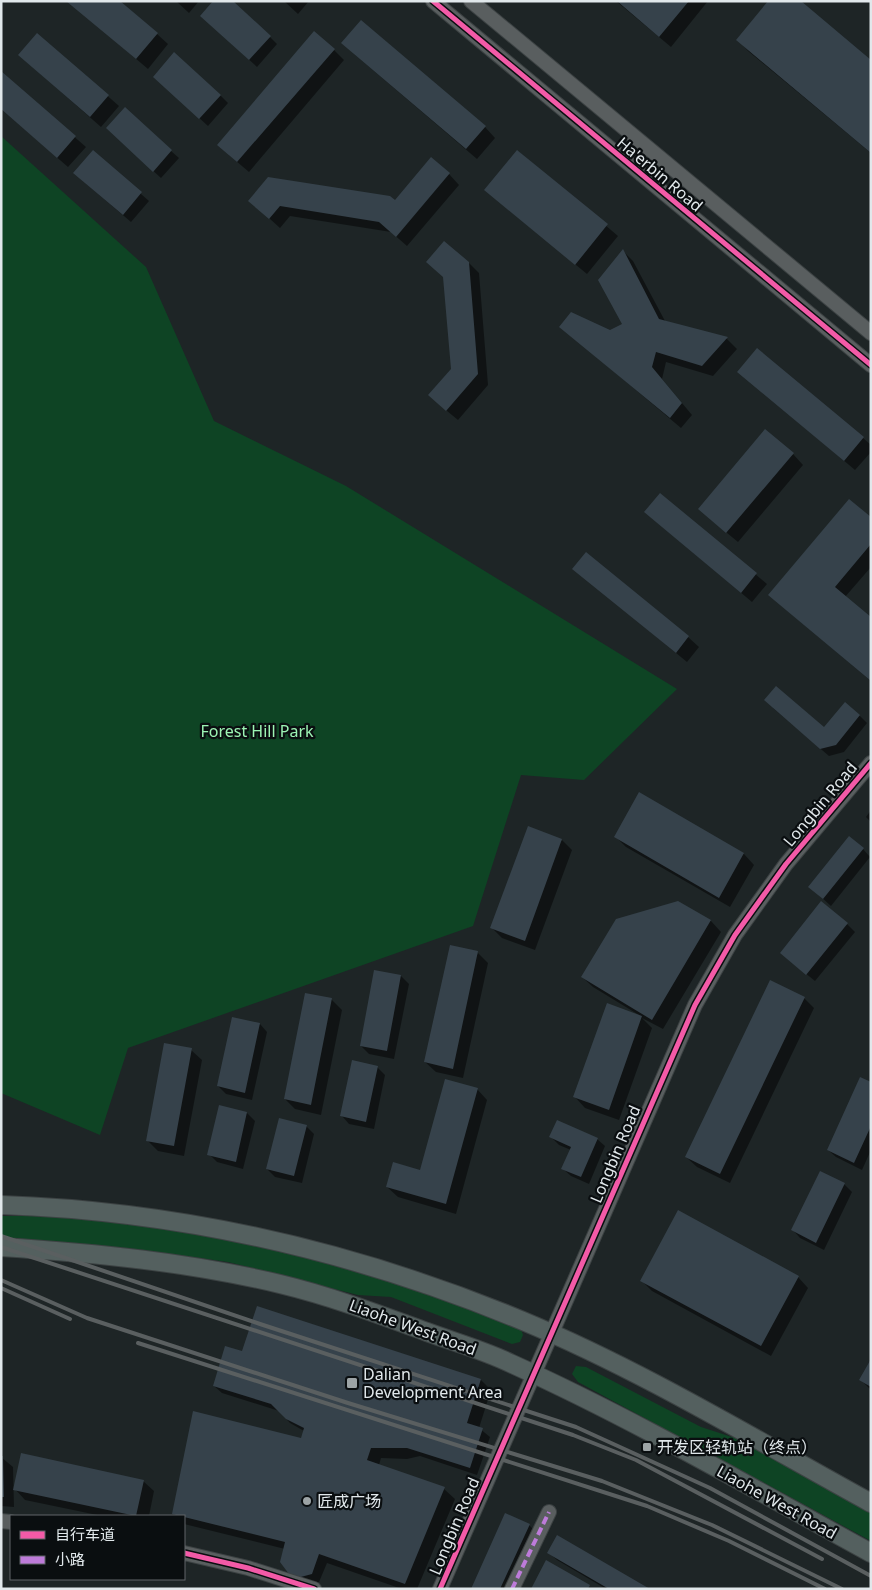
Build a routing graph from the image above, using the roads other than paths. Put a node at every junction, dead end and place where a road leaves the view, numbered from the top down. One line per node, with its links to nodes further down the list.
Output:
1 (433, 1): 4 (street, Ha'erbin Road)
2 (471, 1): 3 (street, Ha'erbin Road)
3 (871, 333)
4 (871, 365)
5 (871, 764): 8 (street, Longbin Road)
6 (1, 1205): 8 (main road)
7 (1, 1247): 9 (main road, Liaohe West Road)
8 (551, 1334): 9 (street, Longbin Road); 10 (main road)
9 (534, 1374): 13 (main road, Liaohe West Road); 15 (street, Longbin Road)
10 (871, 1502)
11 (549, 1512): 16 (street)
12 (185, 1553): 14 (street)
13 (871, 1553)
14 (314, 1589)
15 (440, 1589)
16 (512, 1589)

